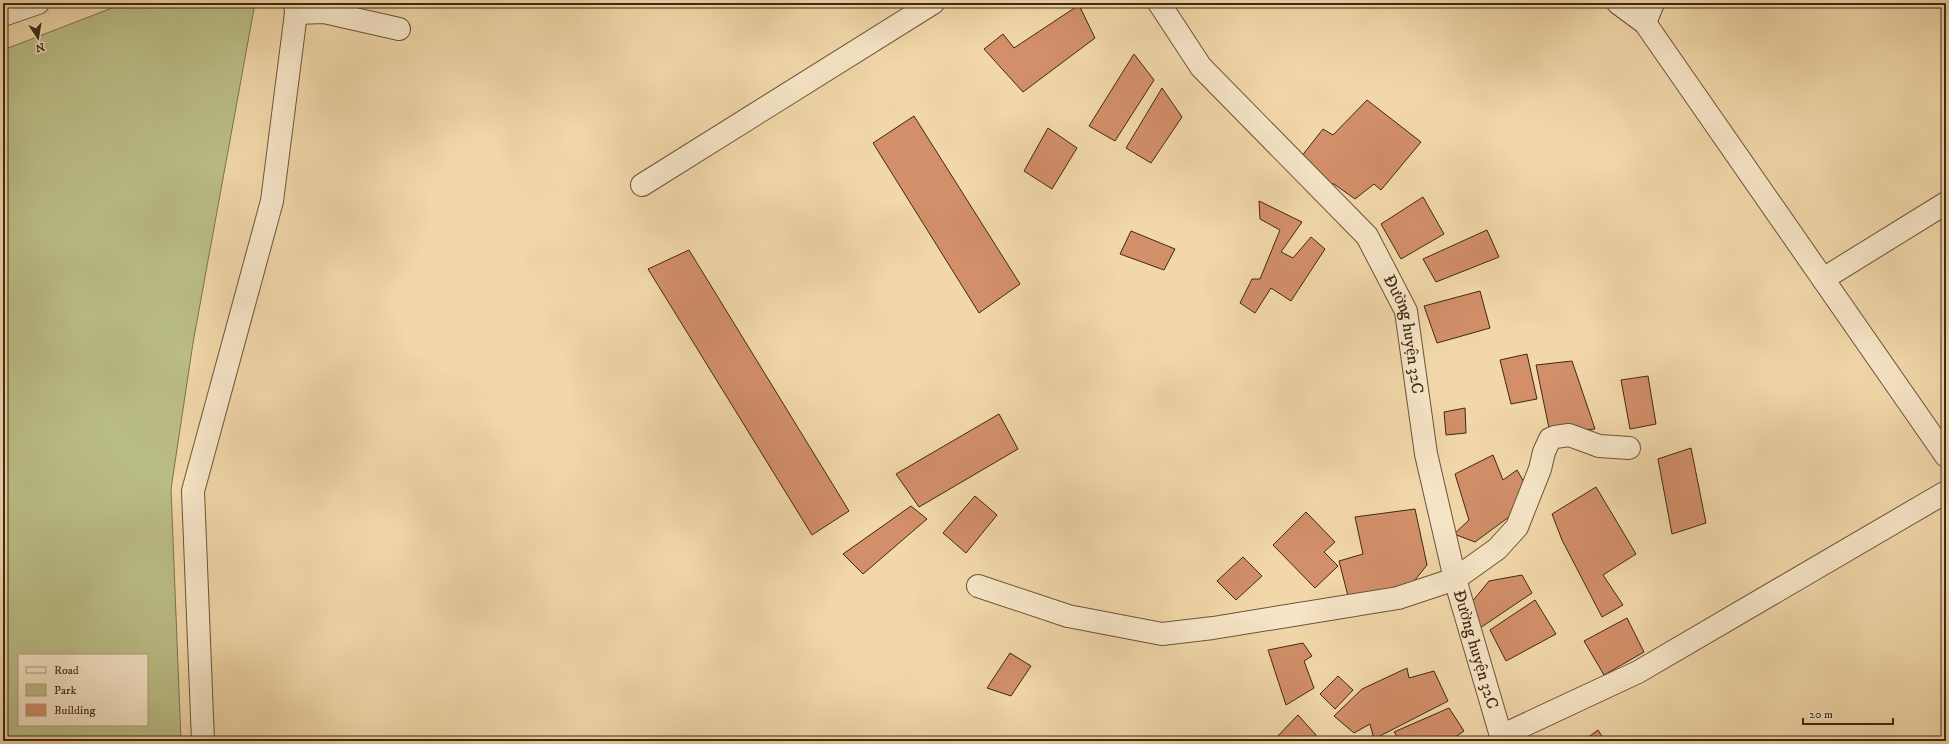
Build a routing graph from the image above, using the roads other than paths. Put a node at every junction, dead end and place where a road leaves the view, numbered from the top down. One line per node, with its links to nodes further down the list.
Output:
1 (38, 3): 7 (street)
2 (933, 3): 10 (street)
3 (1159, 3): 16 (street, Đường huyện 32C)
4 (1618, 3): 8 (street)
5 (1653, 3): 8 (street)
6 (295, 8): 9 (street); 19 (street)
7 (3, 15)
8 (1645, 23): 12 (street)
9 (399, 29)
10 (642, 185)
11 (1946, 203): 12 (street)
12 (1823, 279): 14 (street)
13 (1629, 448): 16 (street)
14 (1946, 456)
15 (1946, 492): 18 (street)
16 (1455, 578): 17 (street); 18 (street, Đường huyện 32C)
17 (978, 586)
18 (1503, 739)
19 (203, 741)

